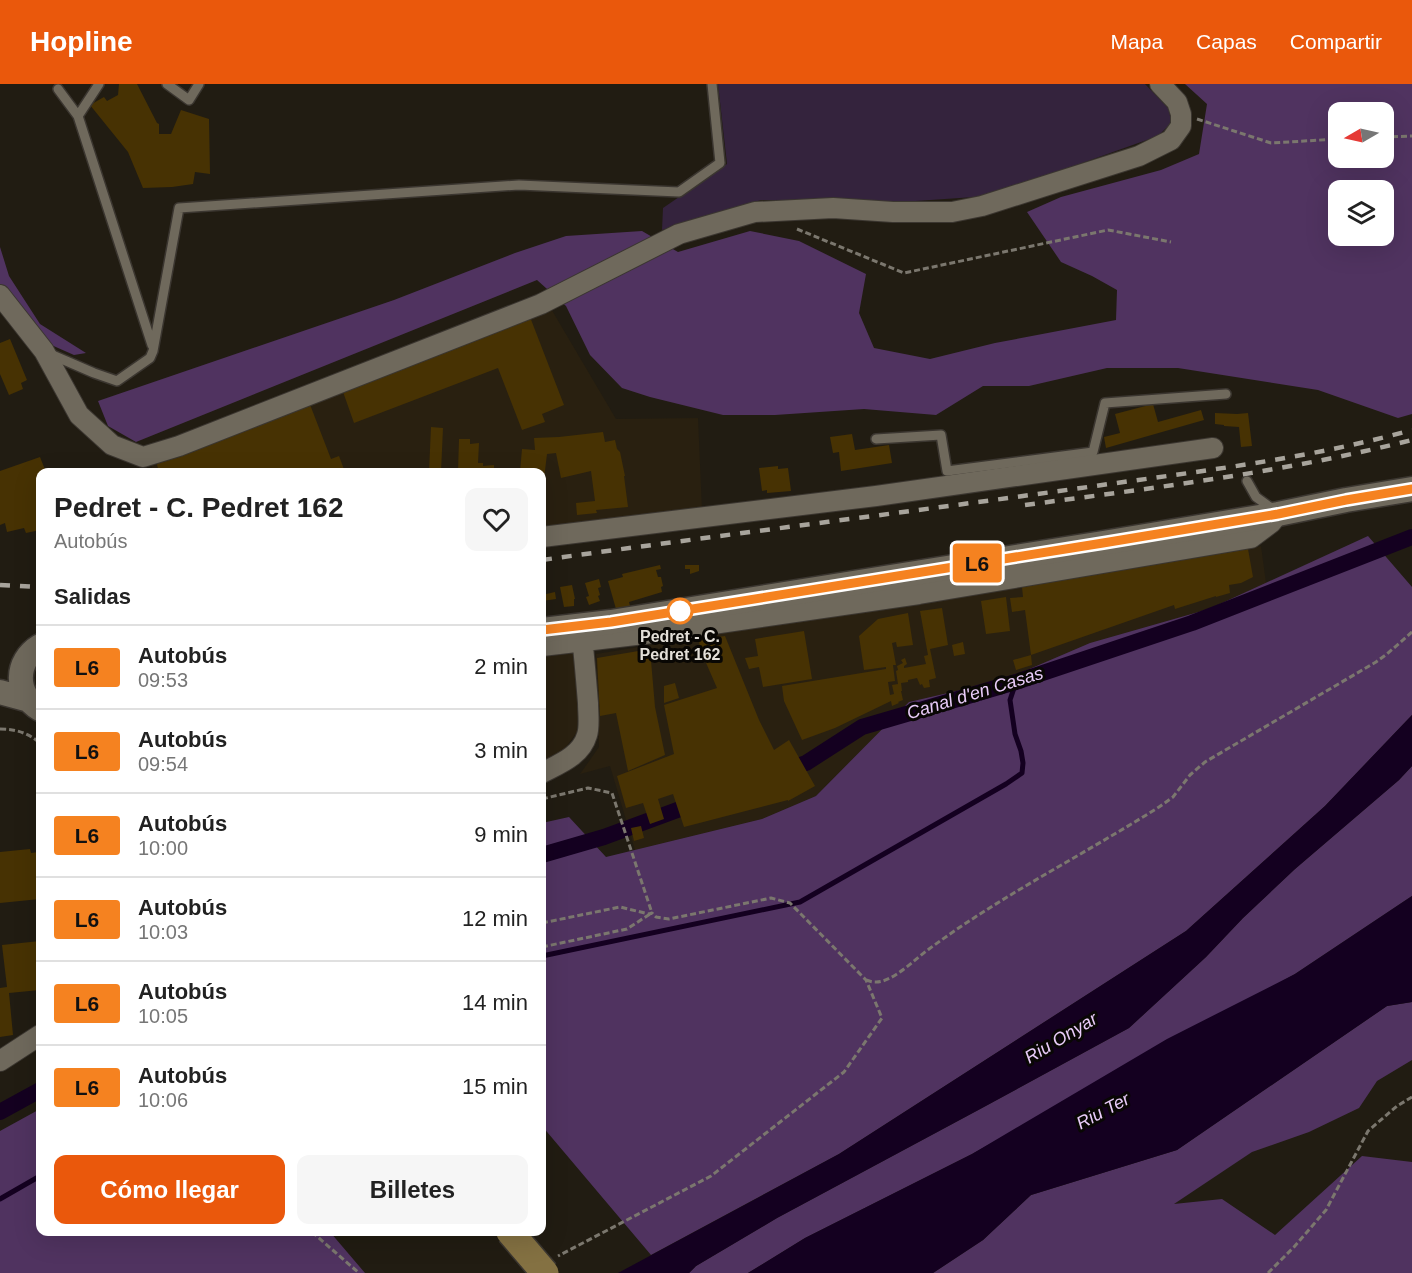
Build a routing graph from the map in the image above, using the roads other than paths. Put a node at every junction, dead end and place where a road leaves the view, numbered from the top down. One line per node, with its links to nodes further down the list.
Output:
1 (99, 84): 7 (lane)
2 (167, 84): 3 (lane)
3 (198, 84)
4 (712, 84): 10 (lane)
5 (1160, 84): 14 (street)
6 (58, 89): 7 (lane)
7 (78, 116): 10 (lane)
8 (0, 295): 9 (street)
9 (44, 351): 10 (lane); 14 (street)
10 (153, 351)
11 (1226, 394): 15 (lane)
12 (876, 439): 15 (lane)
13 (1213, 448): 15 (street)
14 (144, 465)
15 (948, 478): 19 (street)
16 (1247, 482): 18 (lane)
17 (1412, 489): 18 (street)
18 (1278, 514): 21 (street)
19 (546, 536)
20 (546, 630): 21 (street)
21 (581, 634): 22 (street); 28 (street)
22 (546, 645)
23 (36, 649): 24 (street)
24 (23, 664): 25 (street); 27 (street)
25 (0, 678)
26 (0, 692): 27 (street)
27 (35, 704)
28 (546, 771)
29 (36, 1038): 30 (street)
30 (0, 1061)
31 (497, 1236): 34 (main road)
32 (515, 1236): 33 (main road, bridge)
33 (551, 1265)
34 (529, 1273)

